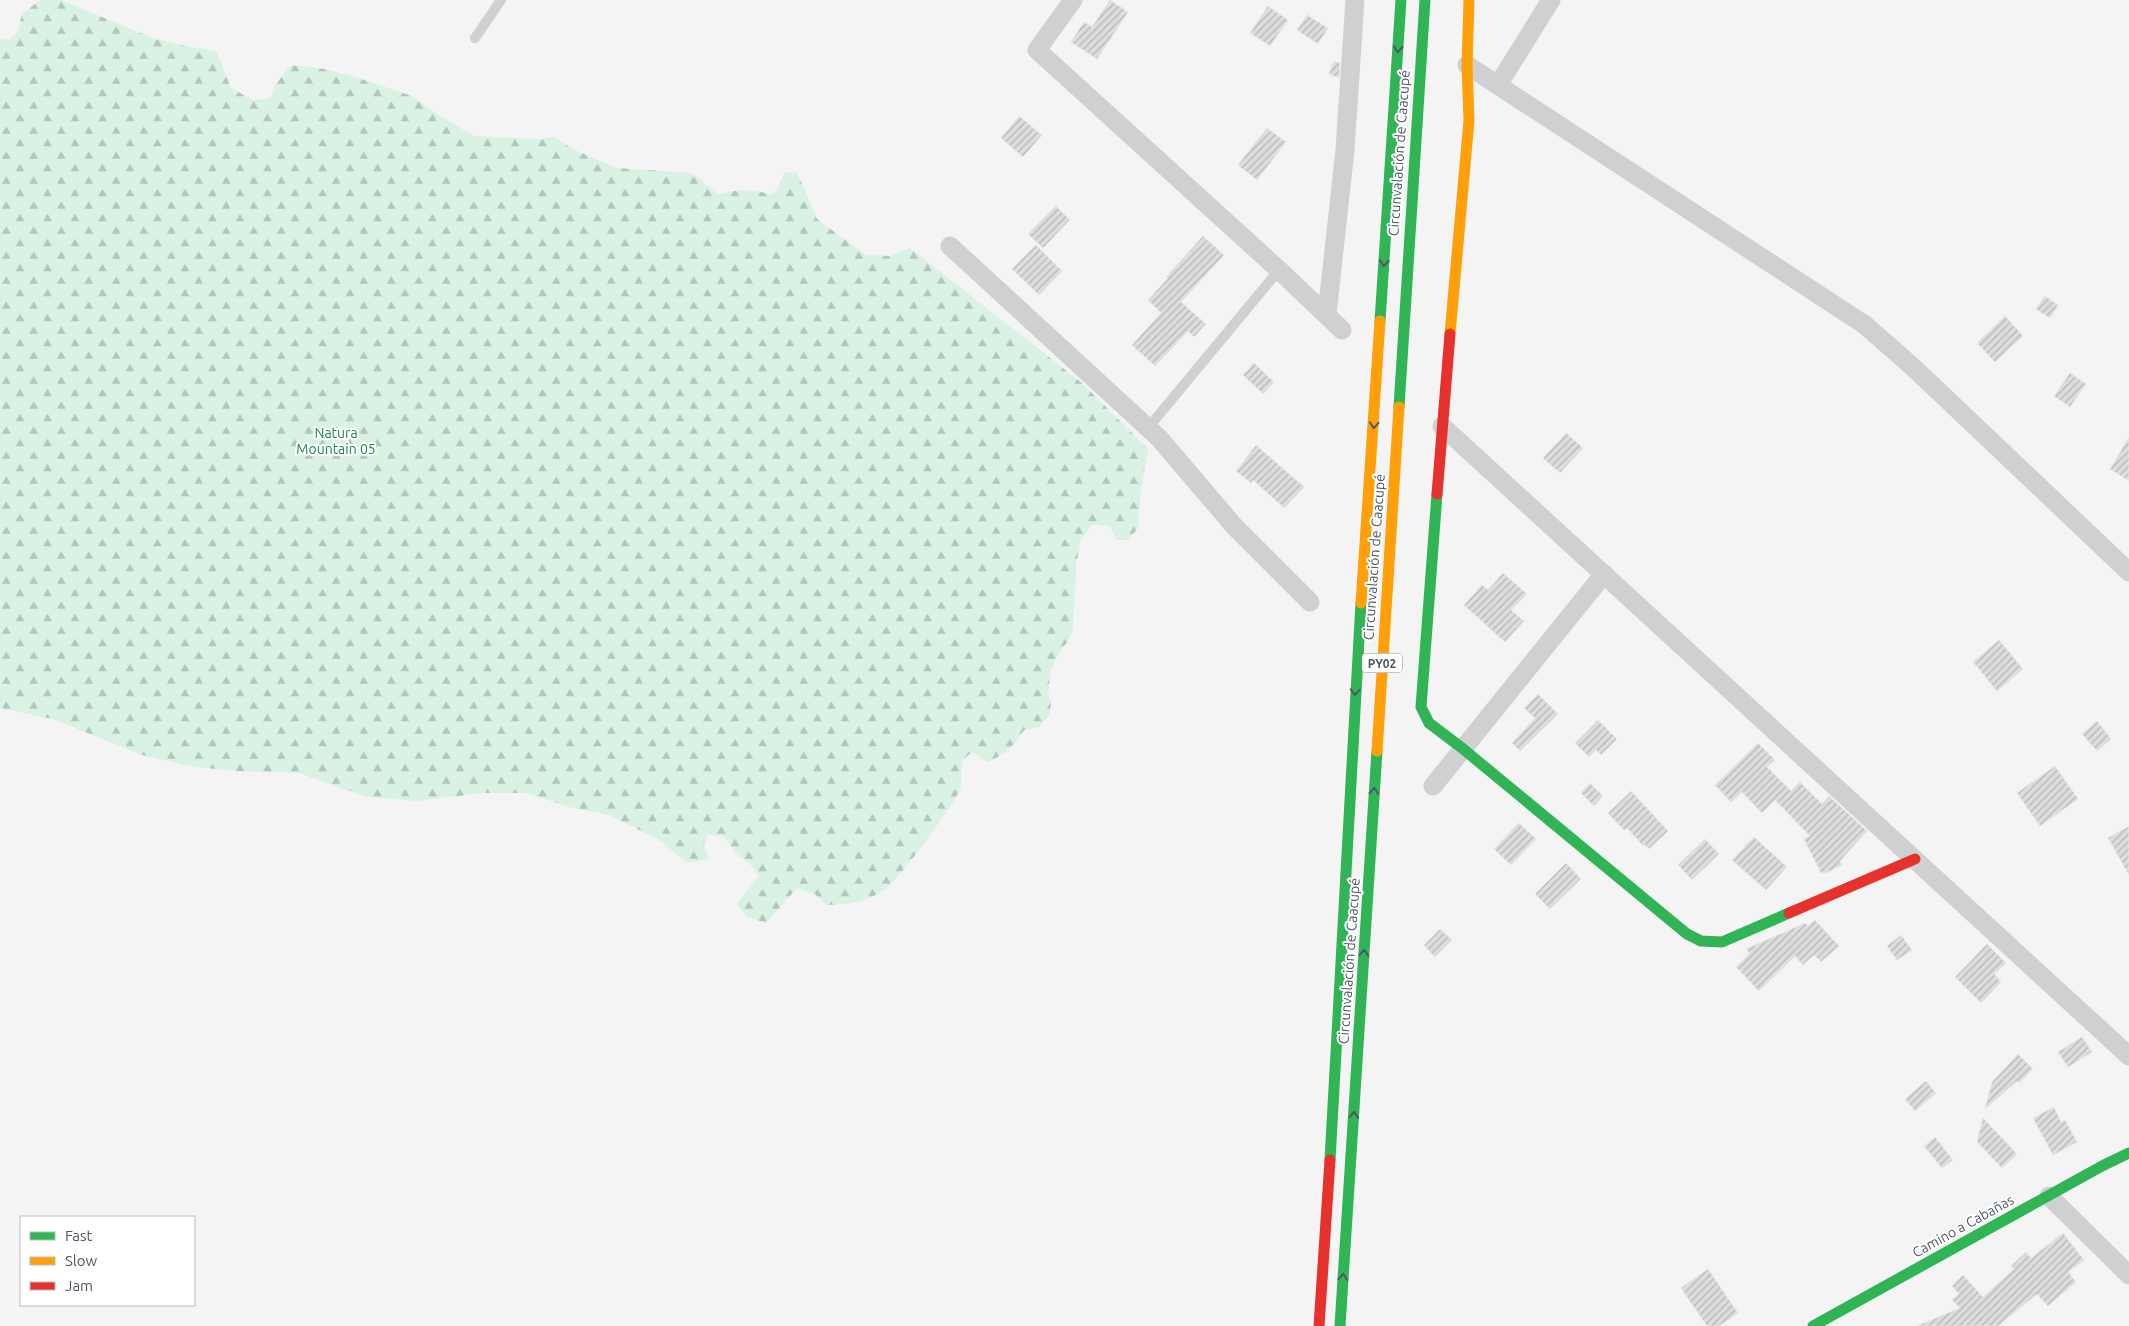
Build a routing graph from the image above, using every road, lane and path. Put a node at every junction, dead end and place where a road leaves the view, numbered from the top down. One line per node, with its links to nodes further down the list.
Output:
1 (501, 0): 8 (lane)
2 (1073, 0): 12 (street)
3 (1355, 0): 13 (street)
4 (1401, 0): 27 (main road, Circunvalación de Caacupé / PY02, one-way to 27)
5 (1425, 0): 28 (main road, Circunvalación de Caacupé / PY02, one-way to 5)
6 (1469, 0): 9 (main road)
7 (1551, 0): 10 (street)
8 (474, 38)
9 (1467, 65): 10 (street); 15 (main road)
10 (1498, 85): 17 (street)
11 (950, 246): 16 (street)
12 (1279, 270): 13 (street); 16 (lane)
13 (1327, 314): 14 (street)
14 (1342, 330)
15 (1442, 426): 18 (street); 20 (main road)
16 (1148, 428): 19 (street)
17 (2129, 572)
18 (1604, 574): 20 (street); 22 (street)
19 (1310, 602)
20 (1462, 748): 21 (street); 22 (main road)
21 (1433, 786)
22 (1915, 859): 23 (street)
23 (2129, 1056)
24 (2129, 1153): 25 (main road, Camino a Cabañas)
25 (2049, 1196): 26 (street); 29 (main road, Camino a Cabañas)
26 (2129, 1275)
27 (1319, 1326)
28 (1340, 1326)
29 (1812, 1326)

